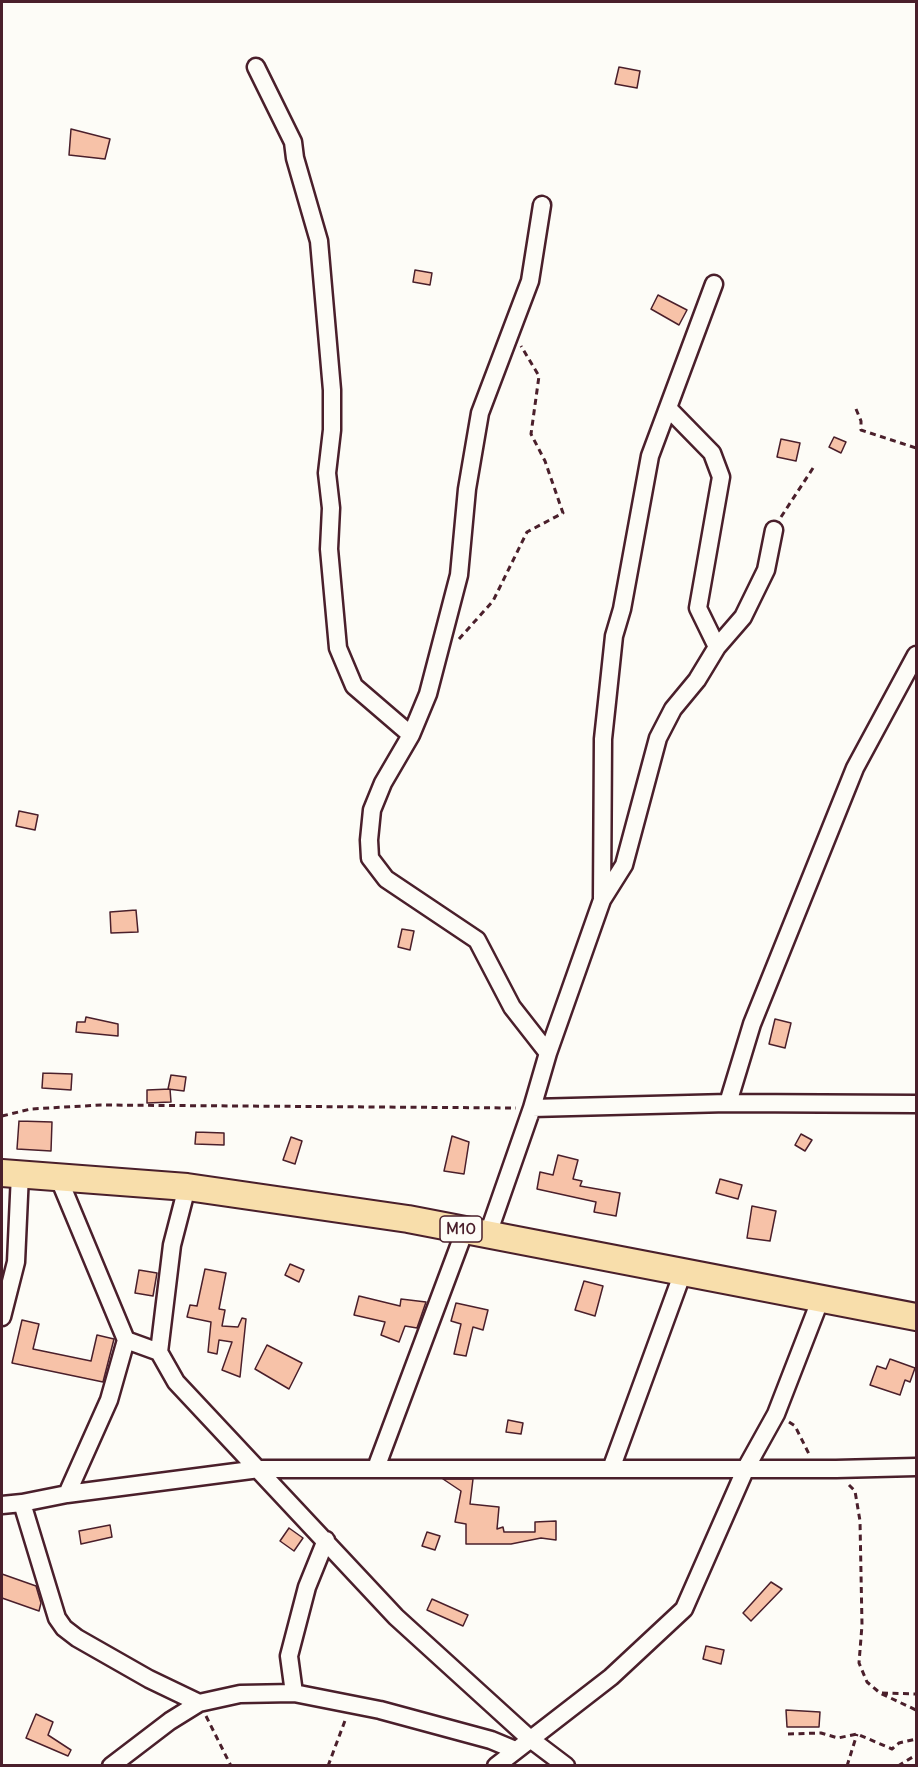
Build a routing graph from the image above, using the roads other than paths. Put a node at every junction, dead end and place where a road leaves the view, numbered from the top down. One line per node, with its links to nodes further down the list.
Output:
1 (256, 67): 8 (street)
2 (542, 205): 8 (street)
3 (714, 284): 4 (street)
4 (668, 408): 6 (street); 9 (street)
5 (774, 530): 6 (street)
6 (717, 647): 9 (street)
7 (916, 655): 11 (street)
8 (411, 735): 10 (street)
9 (602, 900): 10 (street)
10 (548, 1053): 13 (street)
11 (728, 1103): 12 (street); 13 (street)
12 (916, 1104)
13 (532, 1108): 17 (street)
14 (11, 1174): 15 (main road, M10); 20 (street)
15 (59, 1179): 16 (main road, M10); 22 (street)
16 (187, 1187): 17 (main road, M10); 23 (street)
17 (477, 1232): 18 (main road, M10); 26 (street)
18 (683, 1272): 19 (main road, M10); 28 (street)
19 (820, 1298): 21 (main road, M10); 24 (street)
20 (2, 1317)
21 (916, 1317)
22 (126, 1340): 23 (street); 29 (street)
23 (159, 1352): 27 (street)
24 (746, 1467): 25 (street); 28 (street); 35 (street)
25 (916, 1467)
26 (376, 1468): 27 (street); 28 (street)
27 (259, 1469): 29 (street); 32 (street)
28 (611, 1469)
29 (67, 1494): 30 (street)
30 (22, 1503): 31 (street); 34 (street)
31 (2, 1505)
32 (327, 1539): 33 (street); 35 (street)
33 (294, 1693): 34 (street); 36 (street)
34 (200, 1703): 37 (street)
35 (530, 1738): 36 (street); 39 (street)
36 (515, 1750): 38 (street)
37 (111, 1766)
38 (496, 1766)
39 (566, 1766)

